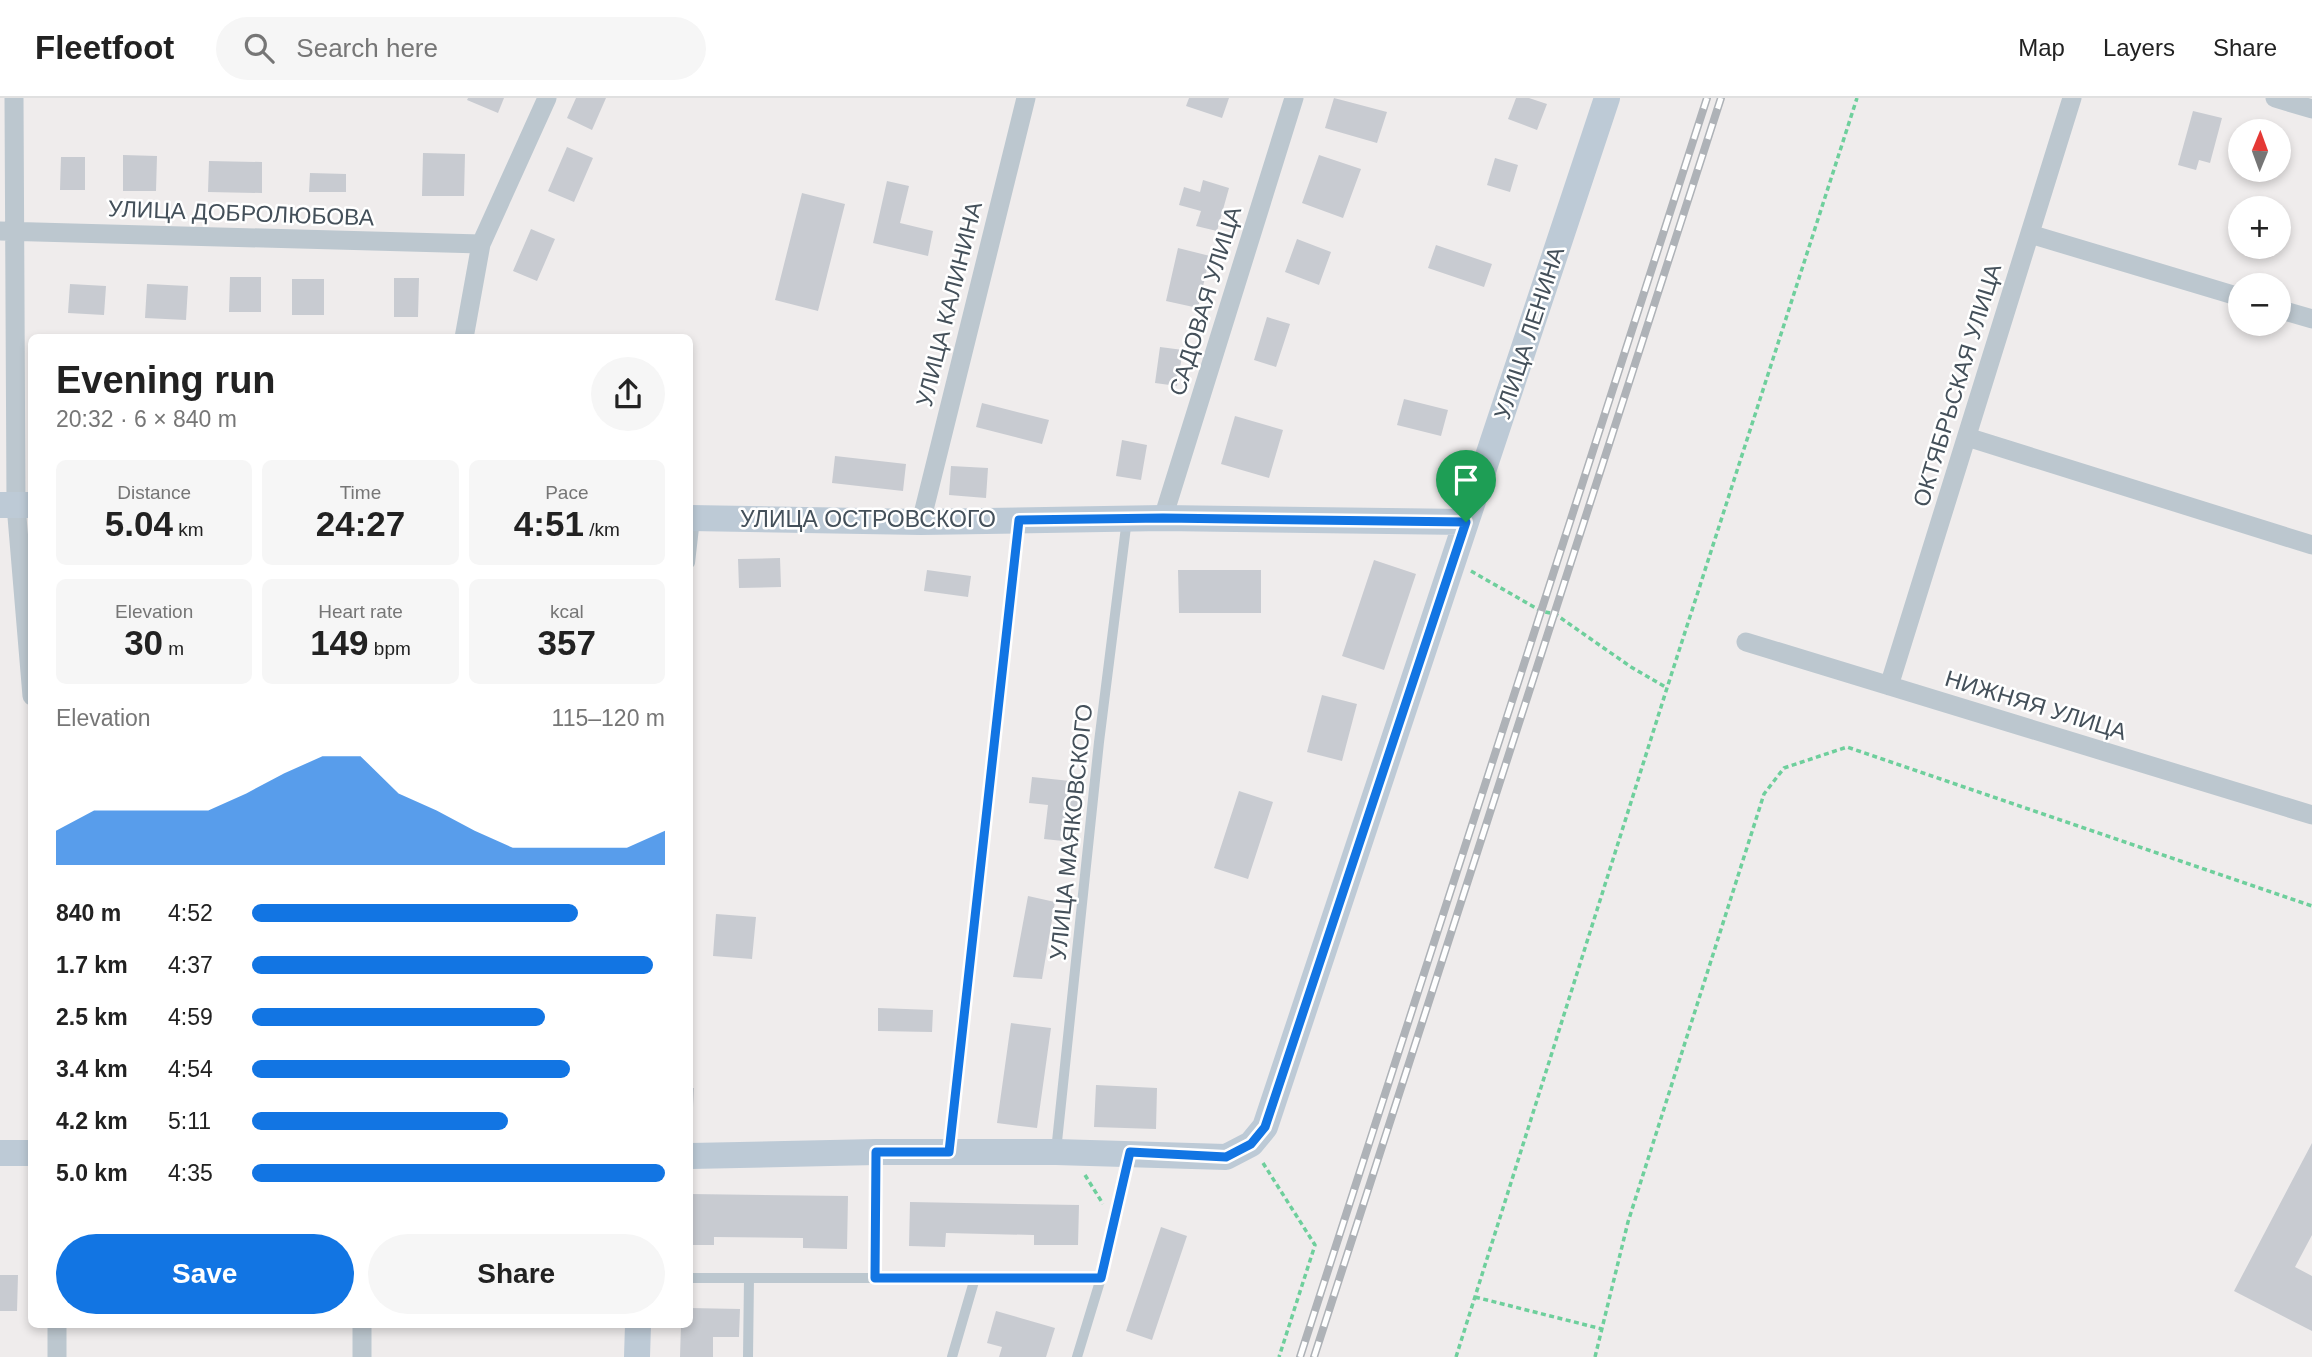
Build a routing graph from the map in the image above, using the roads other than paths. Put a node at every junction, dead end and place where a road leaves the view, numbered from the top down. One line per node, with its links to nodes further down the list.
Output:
1 (14, 98): 9 (street)
2 (547, 98): 11 (street)
3 (1026, 98): 22 (street, УЛИЦА КАЛИНИНА)
4 (1294, 98): 20 (street, САДОВАЯ УЛИЦА)
5 (1607, 98): 23 (street, УЛИЦА ЛЕНИНА)
6 (2072, 98): 10 (street, ОКТЯБРЬСКАЯ УЛИЦА)
7 (2275, 98): 8 (street)
8 (2312, 109)
9 (7, 231): 11 (street, УЛИЦА ДОБРОЛЮБОВА); 17 (street)
10 (2030, 234): 12 (street); 16 (street, ОКТЯБРЬСКАЯ УЛИЦА)
11 (481, 244): 15 (street)
12 (2228, 293)
13 (2291, 313): 14 (street)
14 (2312, 319)
15 (465, 334)
16 (1967, 437): 24 (street); 27 (street, ОКТЯБРЬСКАЯ УЛИЦА)
17 (16, 505): 26 (street)
18 (693, 518): 22 (street, УЛИЦА ОСТРОВСКОГО)
19 (1127, 518): 20 (street, УЛИЦА ОСТРОВСКОГО); 21 (street, УЛИЦА ОСТРОВСКОГО); 31 (lane, УЛИЦА МАЯКОВСКОГО)
20 (1163, 518): 23 (street, УЛИЦА ОСТРОВСКОГО)
21 (1019, 520): 22 (street, УЛИЦА ОСТРОВСКОГО); 30 (lane)
22 (921, 522)
23 (1466, 522): 32 (street, УЛИЦА ЛЕНИНА)
24 (2312, 545)
25 (1746, 642): 27 (street, НИЖНЯЯ УЛИЦА)
26 (28, 648)
27 (1889, 686): 28 (street, НИЖНЯЯ УЛИЦА)
28 (2312, 815)
29 (876, 1152): 30 (street); 35 (street); 38 (lane)
30 (949, 1152): 31 (street)
31 (1064, 1152): 32 (street)
32 (1130, 1152): 40 (lane)
33 (0, 1153): 34 (street)
34 (28, 1153)
35 (693, 1156)
36 (693, 1278): 37 (lane)
37 (749, 1278): 38 (lane); 47 (lane)
38 (875, 1278): 39 (lane)
39 (975, 1278): 40 (lane); 48 (lane)
40 (1101, 1278): 49 (lane)
41 (57, 1328): 44 (street)
42 (362, 1328): 45 (street)
43 (638, 1328): 46 (street)
44 (57, 1357)
45 (362, 1357)
46 (637, 1357)
47 (748, 1357)
48 (952, 1357)
49 (1077, 1357)

